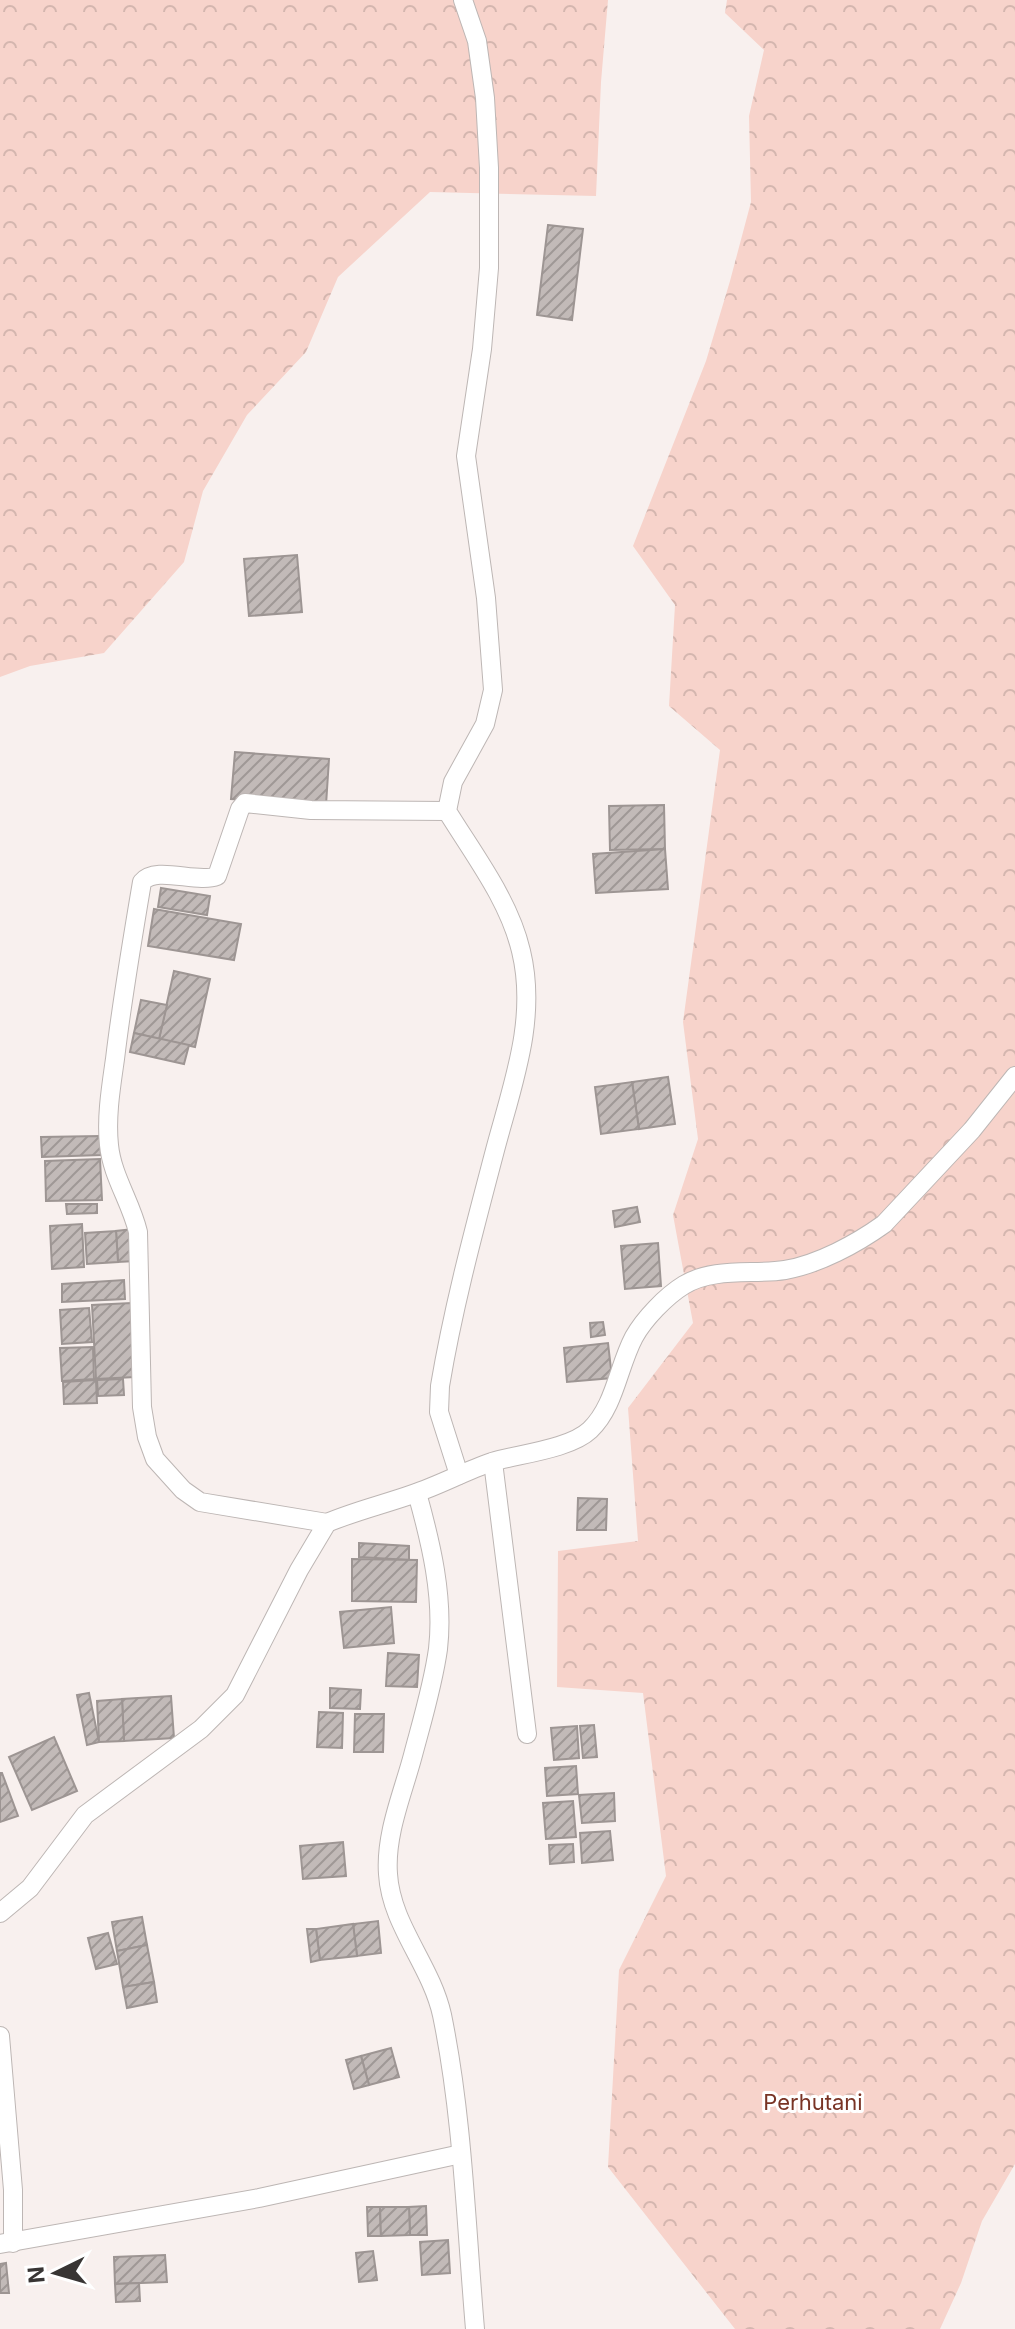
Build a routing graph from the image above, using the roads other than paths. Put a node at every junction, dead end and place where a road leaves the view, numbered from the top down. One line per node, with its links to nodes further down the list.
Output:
1 (463, 0): 2 (street)
2 (447, 811): 5 (street); 7 (street)
3 (1015, 1076): 4 (street)
4 (493, 1462): 5 (street); 8 (street)
5 (459, 1475): 6 (street)
6 (417, 1493): 7 (street); 11 (street)
7 (327, 1523): 9 (street)
8 (527, 1734)
9 (0, 1913)
10 (0, 2036): 12 (street)
11 (461, 2154): 12 (street); 13 (street)
12 (6, 2243)
13 (475, 2329)

